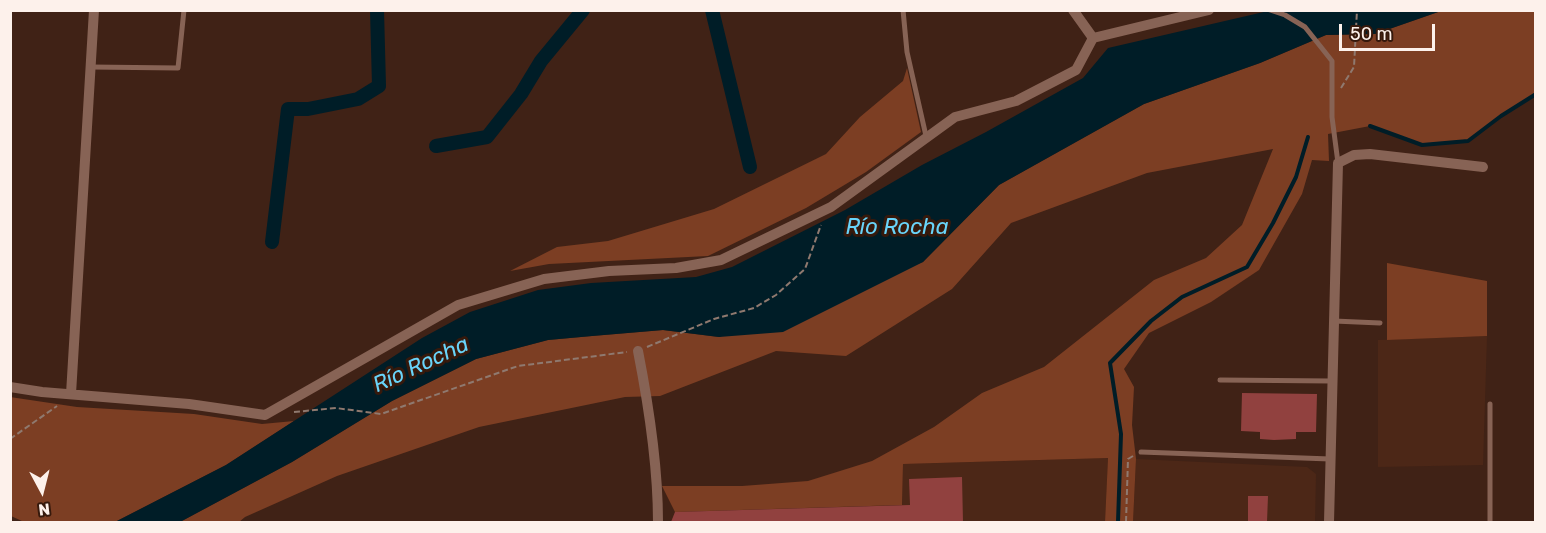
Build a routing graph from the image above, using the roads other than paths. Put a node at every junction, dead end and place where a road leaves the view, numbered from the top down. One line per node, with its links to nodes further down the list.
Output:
1 (94, 10): 8 (street)
2 (184, 10): 8 (lane)
3 (903, 10): 9 (lane)
4 (1073, 10): 7 (street)
5 (1209, 10): 7 (street)
6 (1270, 10): 10 (lane)
7 (1093, 38): 9 (street)
8 (91, 67): 18 (street)
9 (927, 138): 18 (street)
10 (1338, 163): 11 (street); 12 (street)
11 (1483, 167)
12 (1334, 321): 13 (lane); 16 (street)
13 (1380, 323)
14 (638, 351): 22 (street)
15 (1220, 380): 16 (lane)
16 (1331, 381): 21 (street)
17 (10, 387): 18 (street)
18 (72, 394)
19 (1490, 404): 24 (lane)
20 (1140, 452): 21 (lane)
21 (1332, 459): 23 (street)
22 (658, 522)
23 (1329, 522)
24 (1490, 522)

